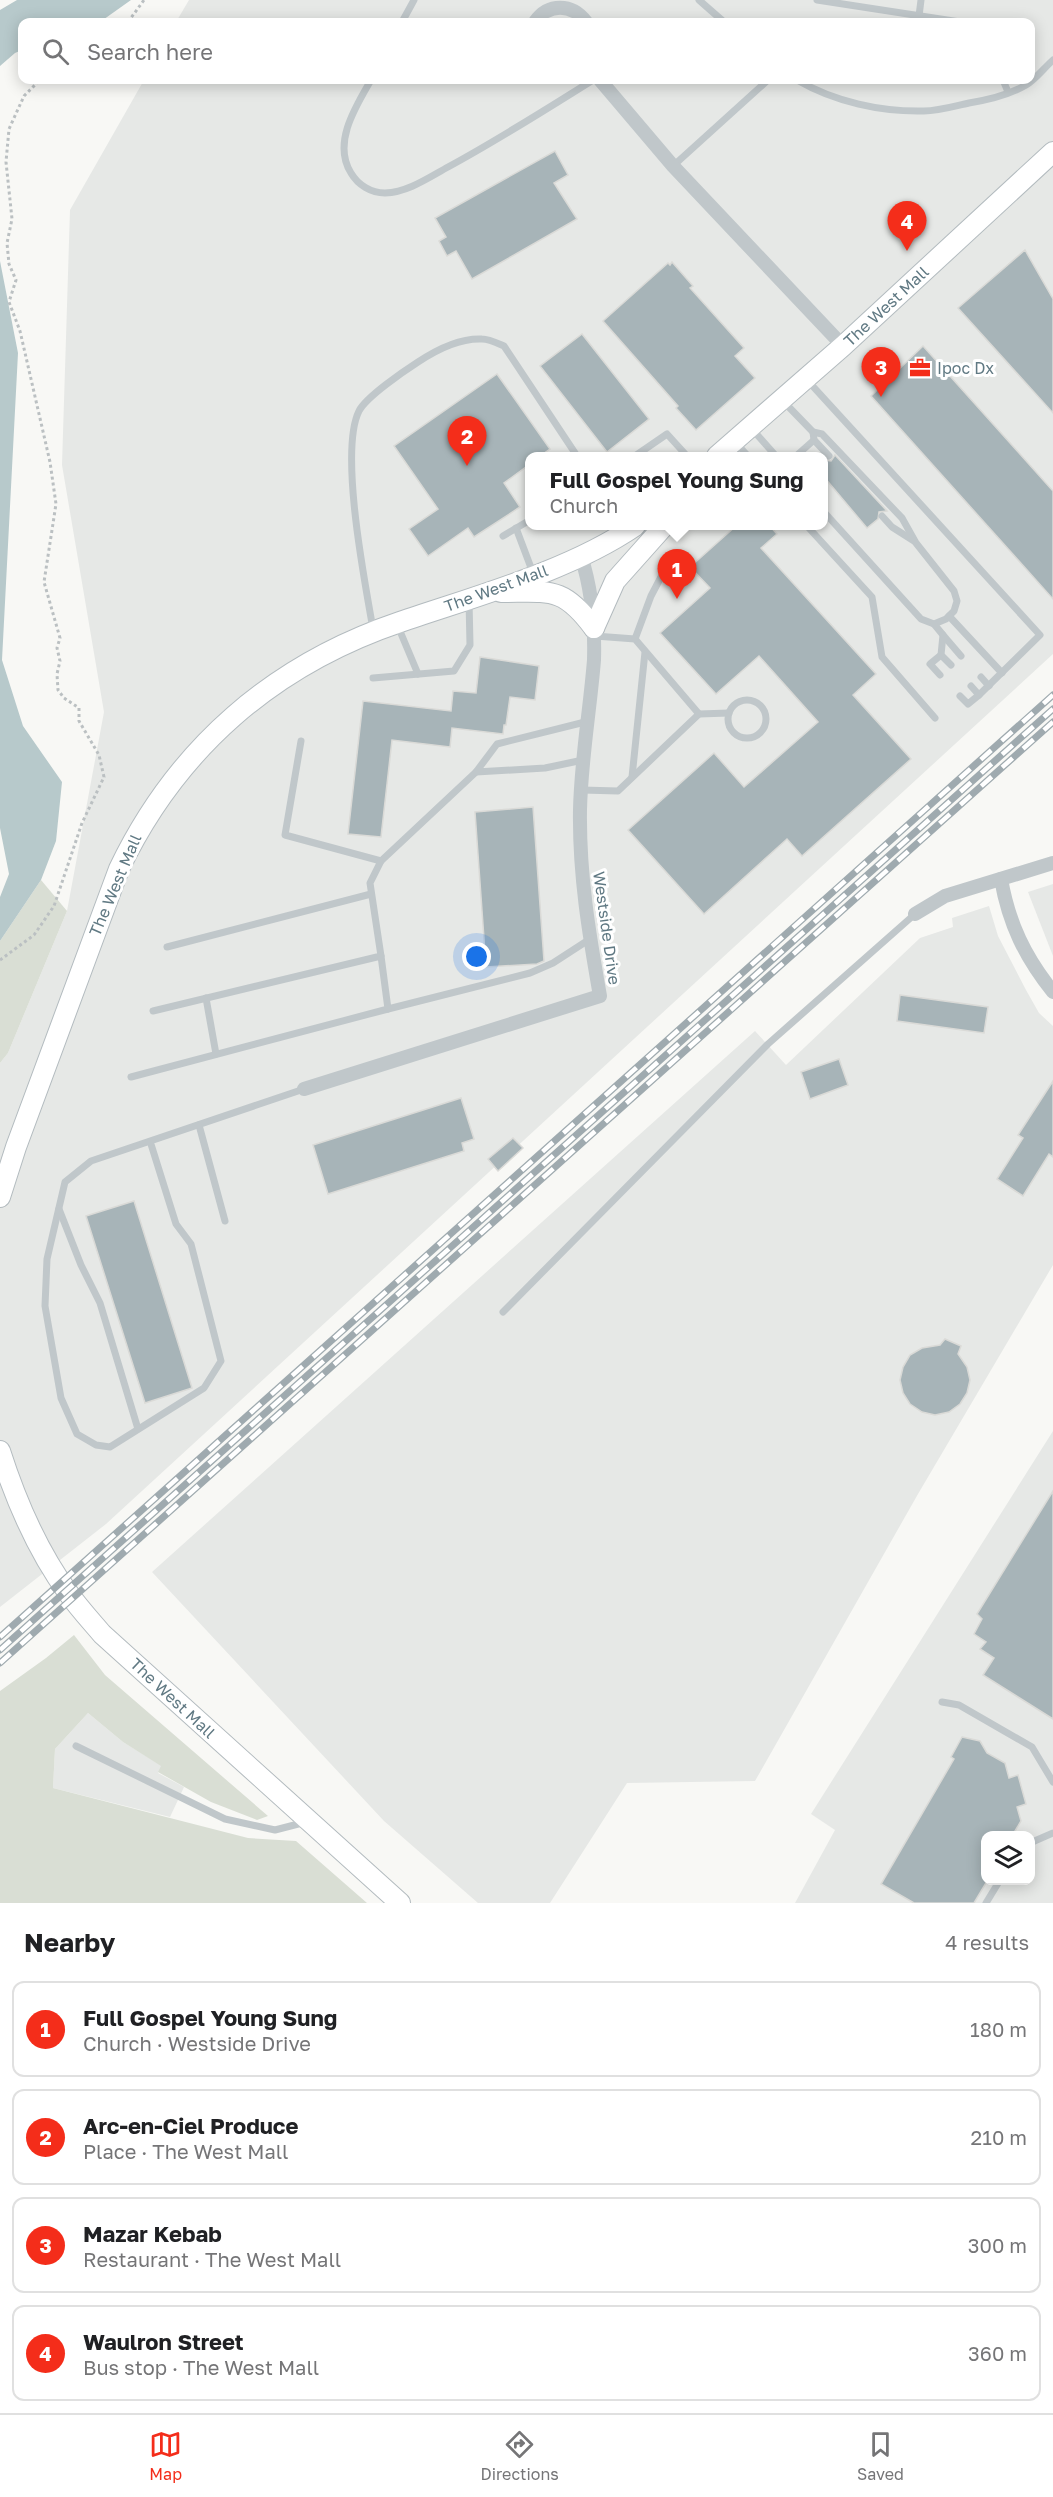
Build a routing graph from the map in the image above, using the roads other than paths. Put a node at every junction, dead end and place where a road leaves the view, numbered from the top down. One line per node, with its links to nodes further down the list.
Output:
1 (414, 0): 8 (lane)
2 (699, 0): 11 (lane)
3 (818, 0): 6 (lane)
4 (921, 0): 7 (lane)
5 (566, 4): 9 (street); 10 (street)
6 (867, 4): 7 (lane)
7 (919, 16): 12 (lane)
8 (404, 18)
9 (538, 18)
10 (583, 18)
11 (719, 18)
12 (933, 18)
13 (1053, 60): 14 (lane)
14 (1035, 77)
15 (369, 84): 16 (lane)
16 (587, 84)
17 (603, 84): 24 (street)
18 (764, 84): 24 (lane)
19 (804, 84): 22 (lane)
20 (1005, 84): 22 (lane)
21 (1027, 84): 22 (lane)
22 (1008, 92)
23 (1053, 152): 25 (main road, The West Mall)
24 (673, 166): 25 (street)
25 (843, 346): 26 (main road, The West Mall)
26 (806, 379): 27 (main road, The West Mall); 64 (lane)
27 (782, 400): 28 (main road, The West Mall); 29 (lane)
28 (750, 427): 30 (main road, The West Mall); 36 (lane)
29 (814, 436): 37 (lane); 38 (lane); 47 (lane)
30 (734, 441): 34 (main road, The West Mall); 35 (lane)
31 (574, 452): 56 (lane)
32 (641, 452): 33 (lane)
33 (683, 452)
34 (722, 452)
35 (744, 452)
36 (772, 452)
37 (800, 452)
38 (826, 452)
39 (828, 516): 55 (lane)
40 (882, 516): 47 (lane)
41 (525, 523): 42 (lane)
42 (516, 528): 46 (lane); 50 (lane)
43 (623, 530): 48 (main road, The West Mall)
44 (660, 530): 57 (main road)
45 (812, 530): 75 (lane)
46 (503, 536)
47 (916, 543): 53 (lane)
48 (581, 556): 50 (main road, The West Mall); 57 (street, Westside Drive)
49 (672, 556): 59 (lane)
50 (534, 575): 51 (main road, The West Mall)
51 (491, 592): 52 (main road, The West Mall); 57 (main road)
52 (469, 599): 54 (main road, The West Mall); 65 (lane)
53 (949, 616): 55 (lane); 64 (lane)
54 (397, 623): 56 (main road, The West Mall); 65 (lane)
55 (934, 624): 58 (lane)
56 (374, 632): 99 (main road, The West Mall)
57 (595, 632): 59 (lane); 76 (street, Westside Drive)
58 (943, 635): 61 (lane); 62 (lane)
59 (635, 639): 60 (lane)
60 (645, 652): 74 (lane); 80 (lane)
61 (941, 655): 63 (lane); 66 (lane)
62 (961, 656)
63 (951, 665)
64 (1002, 673): 70 (lane)
65 (418, 674): 68 (lane)
66 (940, 675)
67 (981, 677): 70 (lane)
68 (373, 678)
69 (971, 686): 71 (lane)
70 (989, 686): 71 (lane)
71 (979, 695): 72 (lane)
72 (960, 696)
73 (729, 713): 73 (lane); 74 (lane)
74 (699, 714): 80 (lane)
75 (936, 718)
76 (589, 721): 78 (street, Westside Drive); 79 (lane)
77 (301, 741): 82 (lane)
78 (585, 760): 79 (lane); 81 (street, Westside Drive)
79 (476, 772): 82 (lane)
80 (632, 777): 81 (lane)
81 (582, 790): 87 (street, Westside Drive)
82 (381, 861): 85 (lane)
83 (1053, 863): 84 (street)
84 (1001, 879): 86 (street); 90 (street)
85 (371, 894): 88 (lane); 89 (lane)
86 (915, 914): 102 (lane)
87 (590, 939): 92 (lane); 96 (street, Westside Drive)
88 (167, 947)
89 (381, 956): 91 (lane); 92 (lane)
90 (1053, 992)
91 (206, 998): 93 (lane); 94 (lane)
92 (388, 1009): 94 (lane)
93 (153, 1011)
94 (216, 1054): 95 (lane)
95 (131, 1077)
96 (304, 1089): 97 (lane)
97 (198, 1125): 98 (lane); 101 (lane)
98 (150, 1141): 100 (lane); 103 (lane)
99 (0, 1197)
100 (59, 1209): 103 (lane); 103 (lane)
101 (225, 1221)
102 (502, 1312)
103 (138, 1429)
104 (0, 1451): 108 (main road, The West Mall)
105 (942, 1702): 107 (lane)
106 (76, 1746): 108 (lane)
107 (1053, 1782)
108 (309, 1822): 112 (main road, The West Mall)
109 (1053, 1833): 110 (lane)
110 (1035, 1841)
111 (997, 1885): 113 (lane)
112 (400, 1903)
113 (986, 1903)

